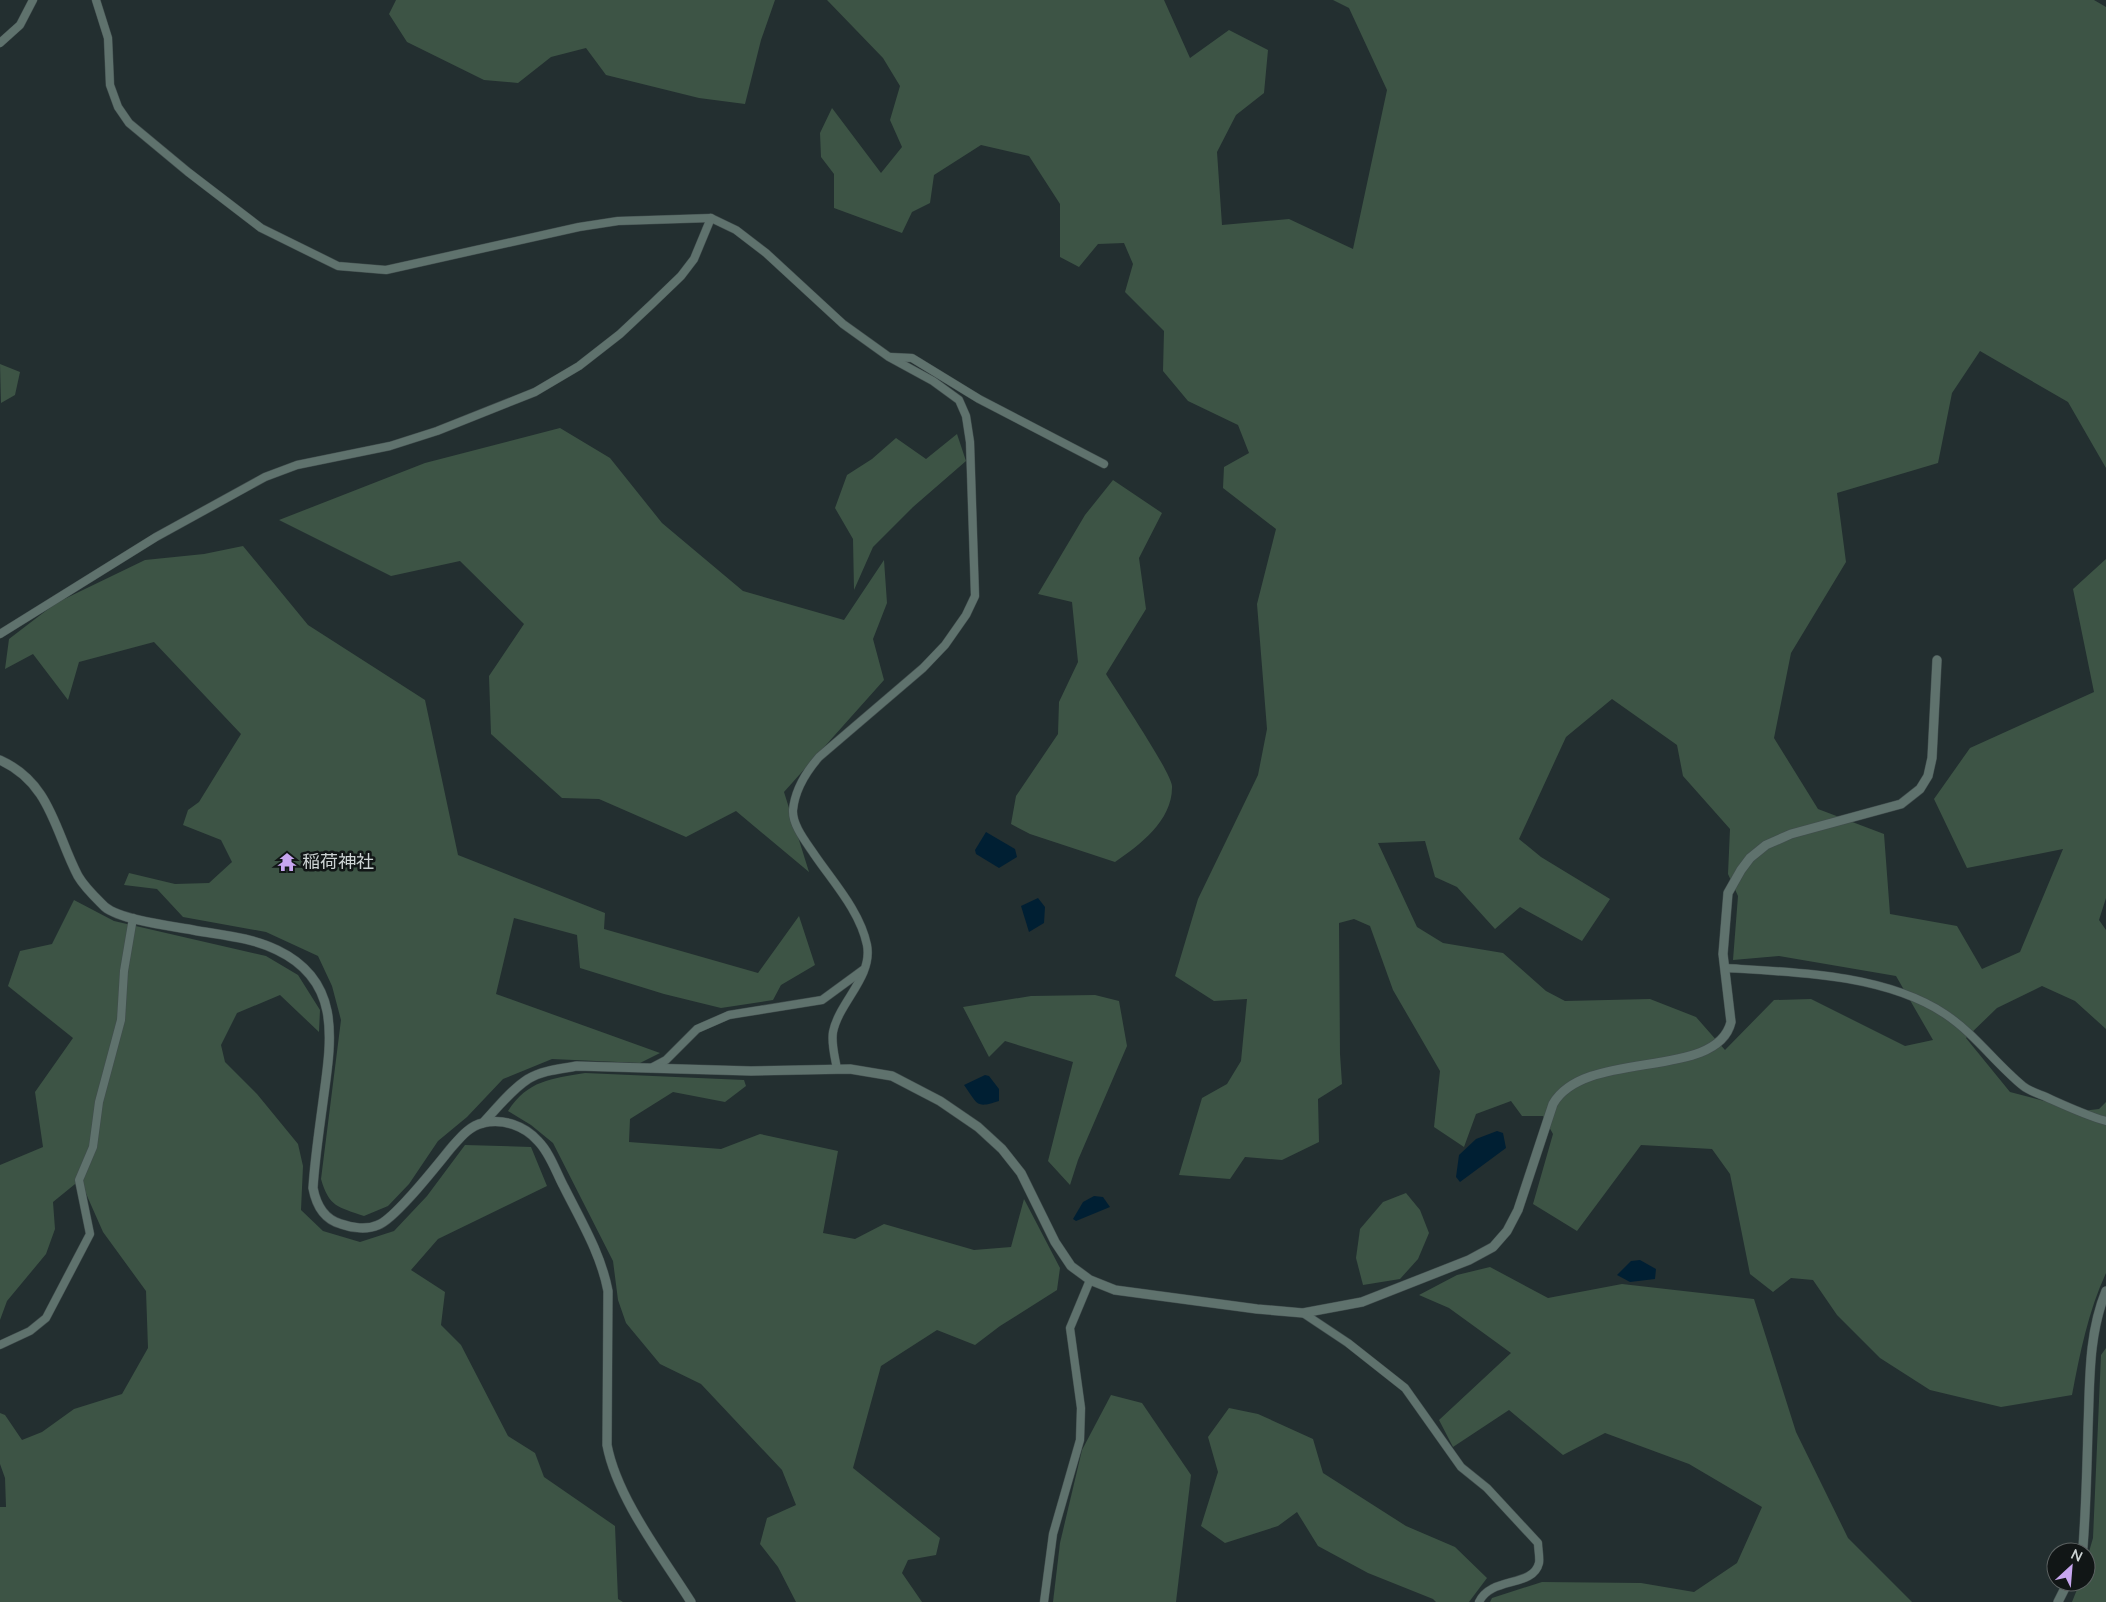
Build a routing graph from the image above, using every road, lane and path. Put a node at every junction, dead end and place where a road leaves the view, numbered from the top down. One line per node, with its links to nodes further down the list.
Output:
1 (33, 0): 3 (street)
2 (96, 0): 4 (street)
3 (0, 43)
4 (711, 218): 5 (street); 7 (street)
5 (889, 357): 6 (street); 11 (street)
6 (1104, 464)
7 (0, 634)
8 (1937, 660): 12 (street)
9 (0, 760): 10 (street)
10 (132, 918): 16 (street); 20 (street)
11 (866, 967): 13 (street); 14 (street)
12 (1725, 968): 15 (street); 19 (street)
13 (651, 1068): 14 (street); 16 (street)
14 (836, 1069): 17 (street)
15 (2106, 1121)
16 (483, 1123): 22 (street)
17 (1090, 1280): 19 (street); 23 (street)
18 (2106, 1291): 21 (street)
19 (1302, 1313): 24 (street)
20 (0, 1345)
21 (2083, 1542)
22 (691, 1602)
23 (1044, 1602)
24 (1479, 1602)

